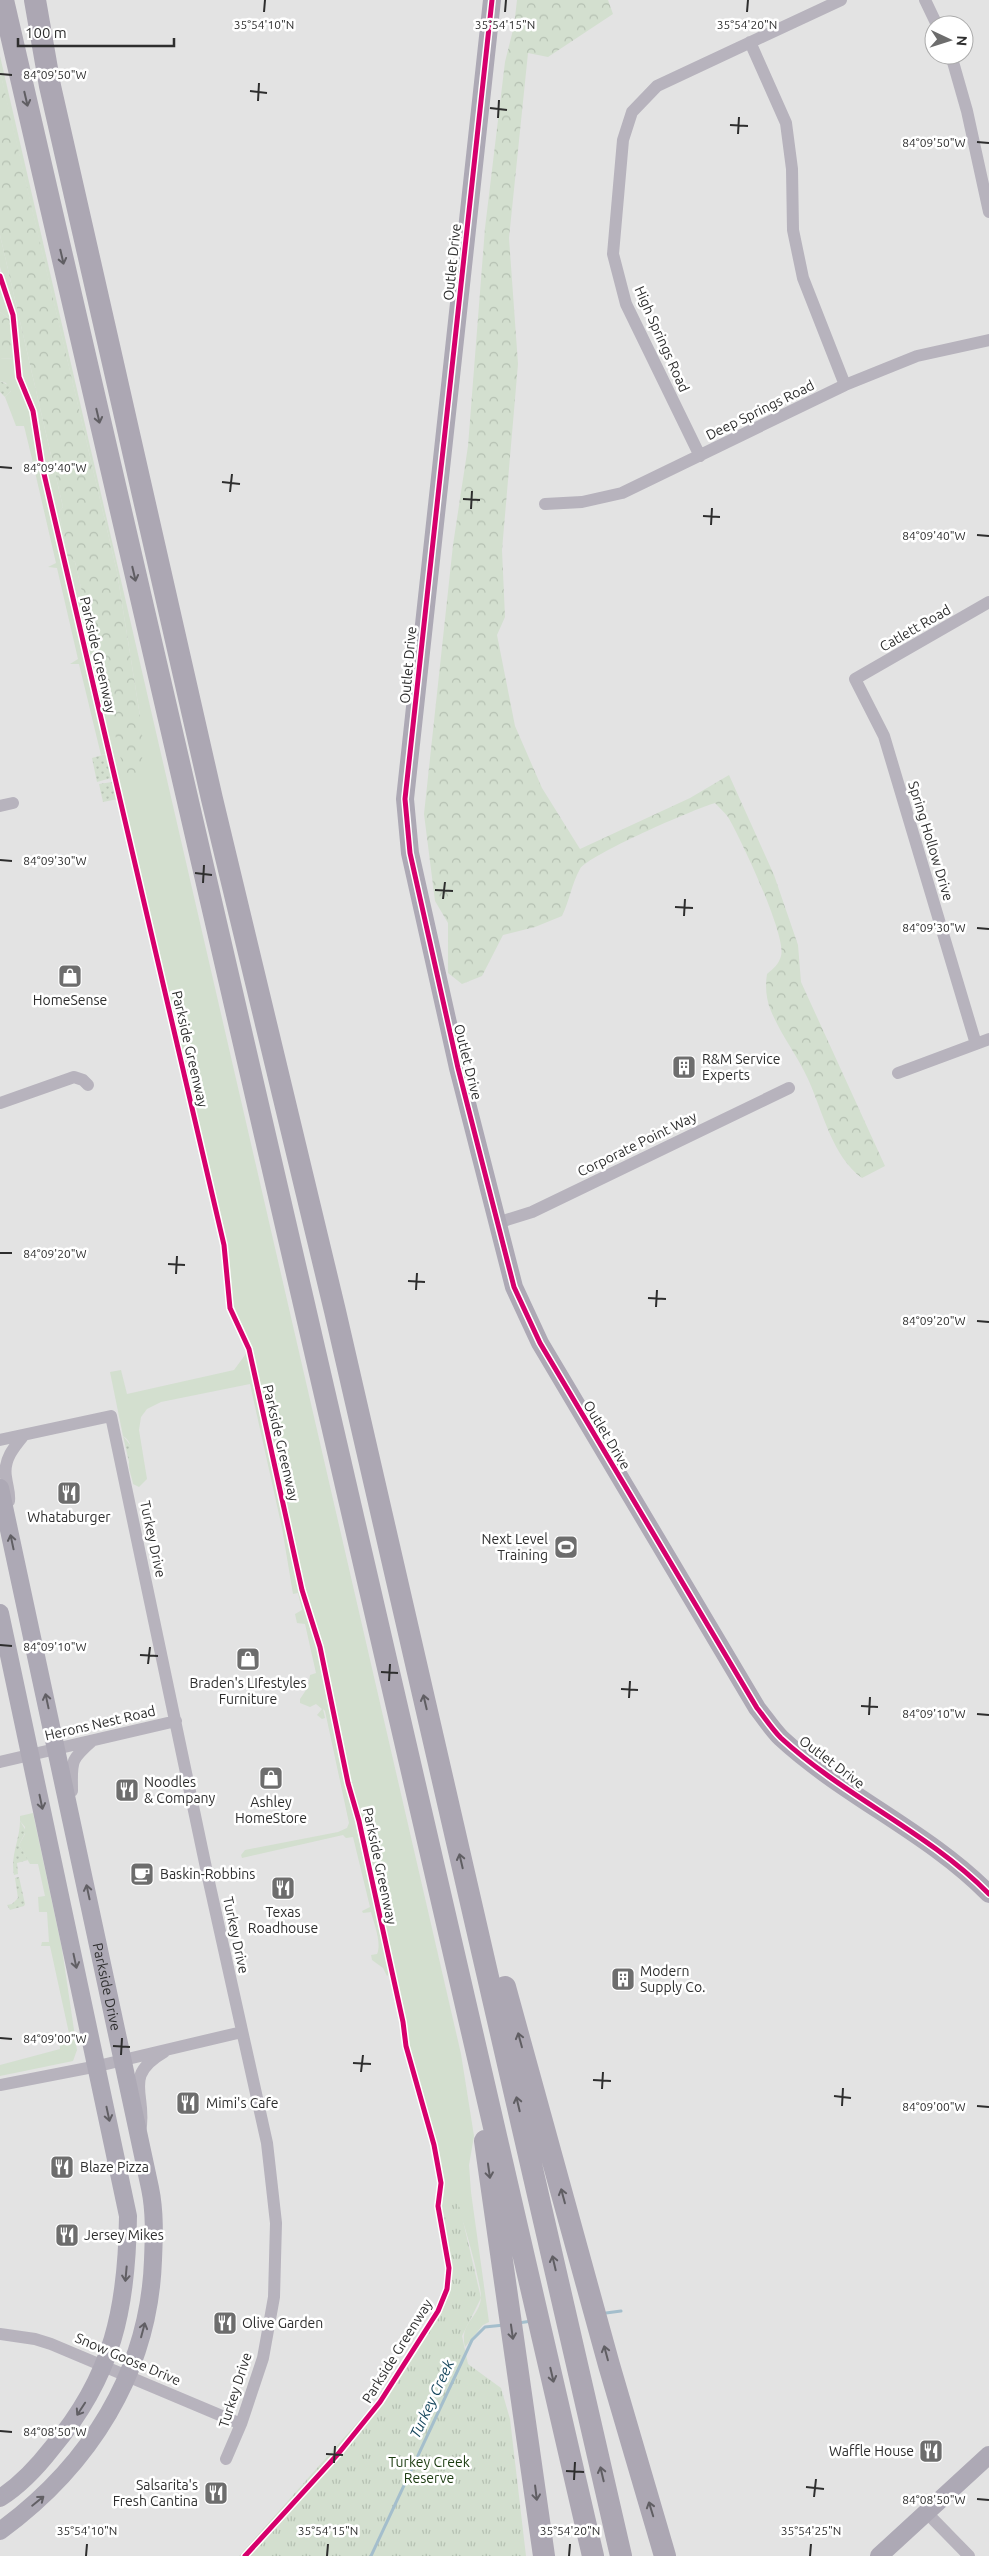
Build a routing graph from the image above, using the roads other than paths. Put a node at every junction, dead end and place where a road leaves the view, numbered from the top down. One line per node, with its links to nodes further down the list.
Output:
1 (3, 0): 38 (highway, one-way to 38)
2 (34, 0): 37 (highway, one-way to 2)
3 (492, 0): 24 (street, Outlet Drive)
4 (841, 0): 7 (street, High Springs Road)
5 (925, 0): 6 (street)
6 (932, 15)
7 (750, 42): 11 (street); 12 (street, High Springs Road)
8 (954, 65): 9 (street)
9 (989, 212)
10 (989, 340): 11 (street, Deep Springs Road)
11 (845, 385): 12 (street, Deep Springs Road)
12 (700, 456): 13 (street, Deep Springs Road)
13 (544, 504)
14 (989, 602): 15 (street, Catlett Road)
15 (855, 679): 19 (street, Spring Hollow Drive)
16 (14, 803): 17 (street)
17 (0, 806)
18 (989, 1039): 19 (street)
19 (976, 1044): 20 (street)
20 (898, 1073)
21 (88, 1085): 23 (street)
22 (789, 1088): 24 (street, Corporate Point Way)
23 (0, 1103)
24 (497, 1223): 36 (street, Outlet Drive)
25 (24, 1435): 26 (street); 28 (street); 30 (street, Turkey Drive)
26 (0, 1440)
27 (0, 1488): 28 (street, Parkside Drive)
28 (6, 1515): 32 (street, Parkside Drive, one-way to 28)
29 (0, 1614): 33 (street, Parkside Drive)
30 (176, 1721): 31 (street, Herons Nest Road); 39 (street, Turkey Drive)
31 (92, 1740): 32 (street, Herons Nest Road); 35 (street)
32 (57, 1748): 33 (street, Herons Nest Road); 35 (street, Parkside Drive)
33 (31, 1754): 34 (street, Herons Nest Road); 42 (street, Parkside Drive, one-way to 42)
34 (0, 1762)
35 (71, 1816): 41 (street, Parkside Drive, one-way to 35)
36 (989, 1894)
37 (470, 1898): 56 (highway, one-way to 37); 57 (highway, one-way to 37)
38 (468, 2019): 54 (highway, one-way to 54); 55 (highway, one-way to 55)
39 (242, 2032): 40 (street); 48 (street, Turkey Drive)
40 (170, 2048): 41 (street); 44 (street)
41 (123, 2059): 42 (street); 44 (street, Parkside Drive)
42 (98, 2066): 43 (street); 46 (street, Parkside Drive, one-way to 46)
43 (0, 2085)
44 (140, 2137): 47 (street, Parkside Drive, one-way to 44)
45 (0, 2334): 46 (street, Snow Goose Drive)
46 (104, 2366): 47 (street, Snow Goose Drive); 51 (street, Parkside Drive, one-way to 51)
47 (128, 2377): 48 (street, Snow Goose Drive); 53 (street, Parkside Drive, one-way to 47)
48 (241, 2424): 50 (street, Turkey Drive)
49 (989, 2455): 52 (street)
50 (226, 2460)
51 (0, 2498)
52 (926, 2512): 58 (street); 59 (street)
53 (0, 2531)
54 (544, 2556)
55 (593, 2556)
56 (621, 2556)
57 (665, 2556)
58 (878, 2556)
59 (969, 2556)

